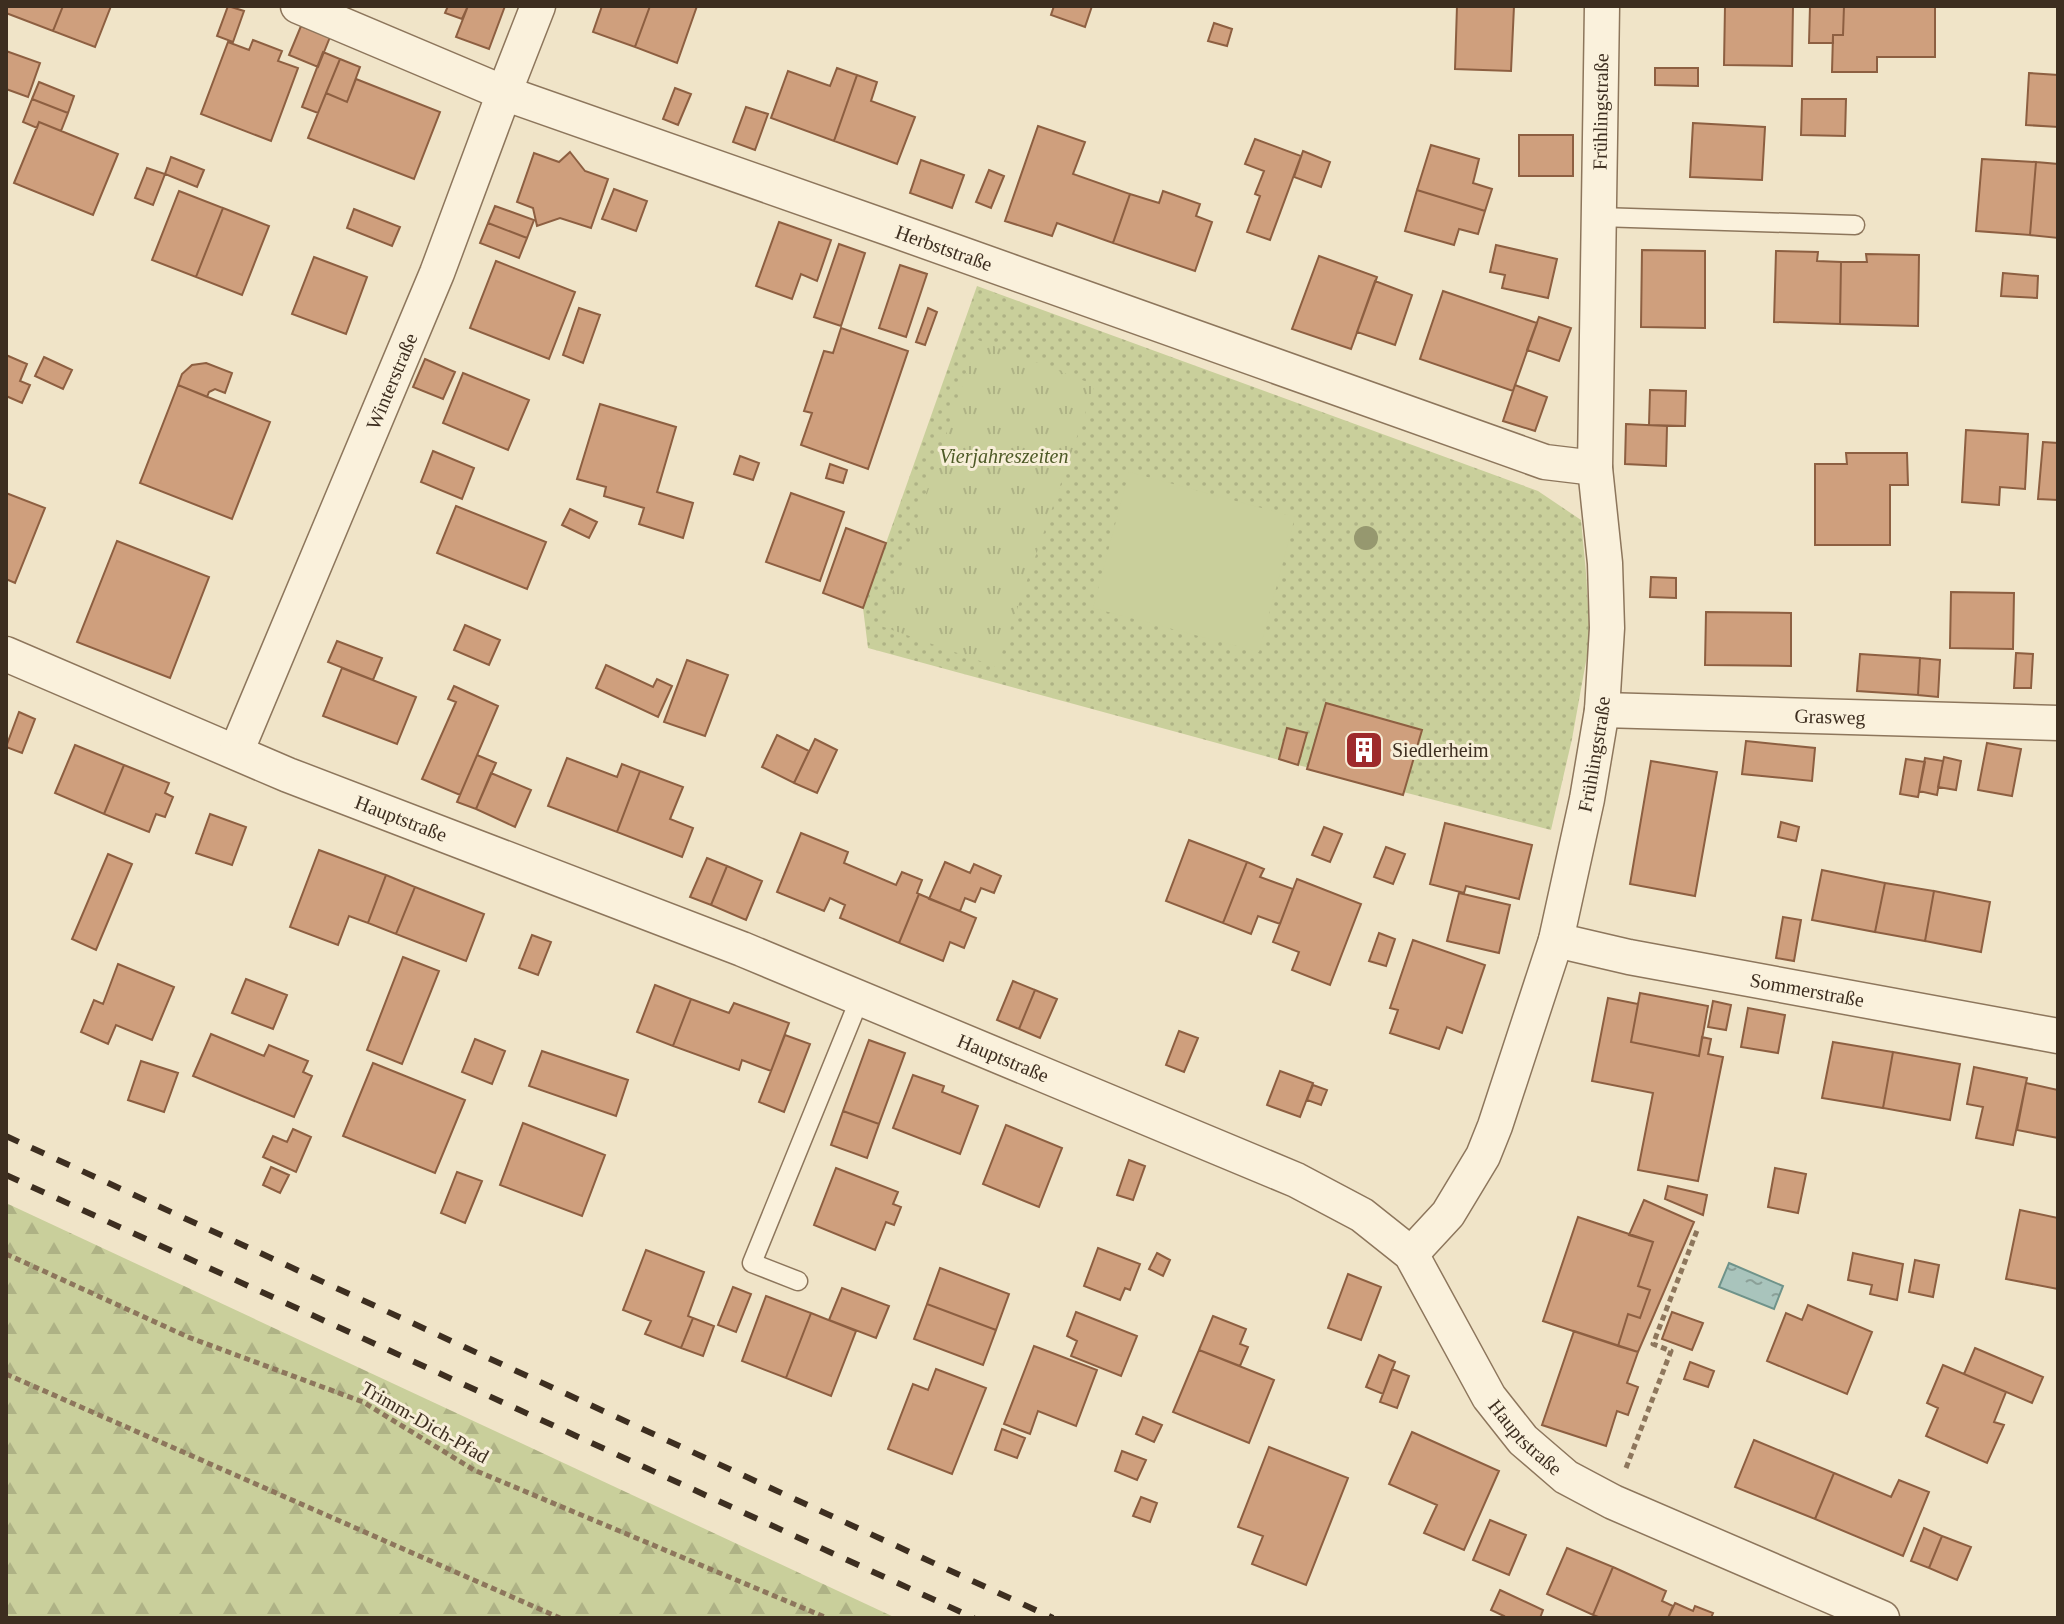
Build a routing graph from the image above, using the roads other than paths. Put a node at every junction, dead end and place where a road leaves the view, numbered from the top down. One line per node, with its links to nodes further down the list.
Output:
1 (298, 6): 4 (street, Herbststraße)
2 (538, 6): 4 (street, Winterstraße)
3 (1602, 6): 5 (street, Frühlingstraße)
4 (504, 93): 7 (street, Herbststraße); 11 (street, Winterstraße)
5 (1599, 217): 6 (lane); 7 (street, Frühlingstraße)
6 (1855, 225)
7 (1595, 468): 9 (street, Frühlingstraße)
8 (6, 654): 11 (street, Hauptstraße)
9 (1602, 710): 10 (street, Grasweg); 12 (street, Frühlingstraße)
10 (2058, 723)
11 (236, 752): 13 (street, Hauptstraße)
12 (1556, 940): 14 (street, Sommerstraße); 15 (street, Frühlingstraße)
13 (860, 998): 15 (street, Hauptstraße); 16 (lane)
14 (2058, 1036)
15 (1411, 1254): 17 (street, Hauptstraße)
16 (798, 1281)
17 (1882, 1618)

